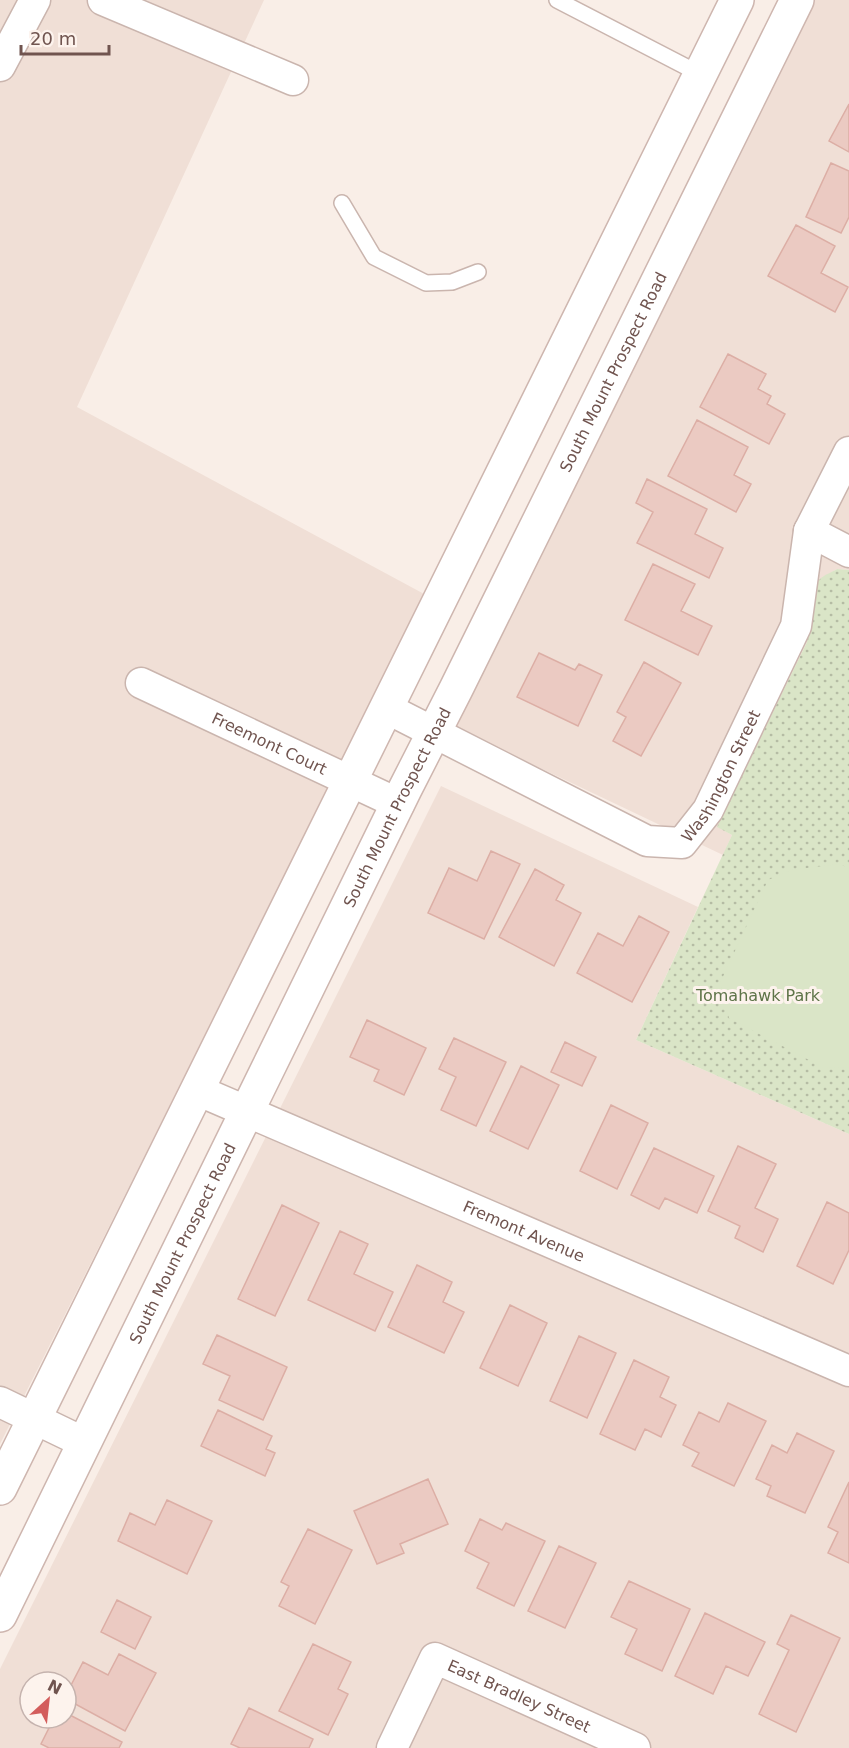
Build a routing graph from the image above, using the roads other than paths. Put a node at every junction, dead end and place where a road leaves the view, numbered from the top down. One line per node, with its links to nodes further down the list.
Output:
1 (35, 0): 6 (street)
2 (103, 0): 8 (street)
3 (557, 0): 7 (lane)
4 (737, 0): 7 (main road)
5 (797, 0): 16 (main road, South Mount Prospect Road)
6 (0, 66)
7 (700, 74): 15 (main road)
8 (293, 80)
9 (342, 203): 10 (lane)
10 (478, 272)
11 (849, 452): 12 (street)
12 (809, 531): 13 (street); 16 (street, Washington Street)
13 (849, 552)
14 (141, 683): 17 (street, Freemont Court)
15 (386, 708): 16 (street, Washington Street); 17 (main road)
16 (433, 733): 18 (main road, South Mount Prospect Road)
17 (350, 781): 18 (street, Freemont Court); 19 (main road)
18 (399, 804): 20 (main road, South Mount Prospect Road)
19 (197, 1090): 20 (street, Fremont Avenue); 23 (main road)
20 (247, 1112): 21 (street, Fremont Avenue); 24 (main road, South Mount Prospect Road)
21 (849, 1371)
22 (0, 1402): 23 (street)
23 (34, 1418): 24 (street); 25 (main road)
24 (85, 1443): 26 (main road, South Mount Prospect Road)
25 (0, 1488)
26 (0, 1615)
27 (393, 1748): 28 (street, East Bradley Street)
28 (635, 1748)

